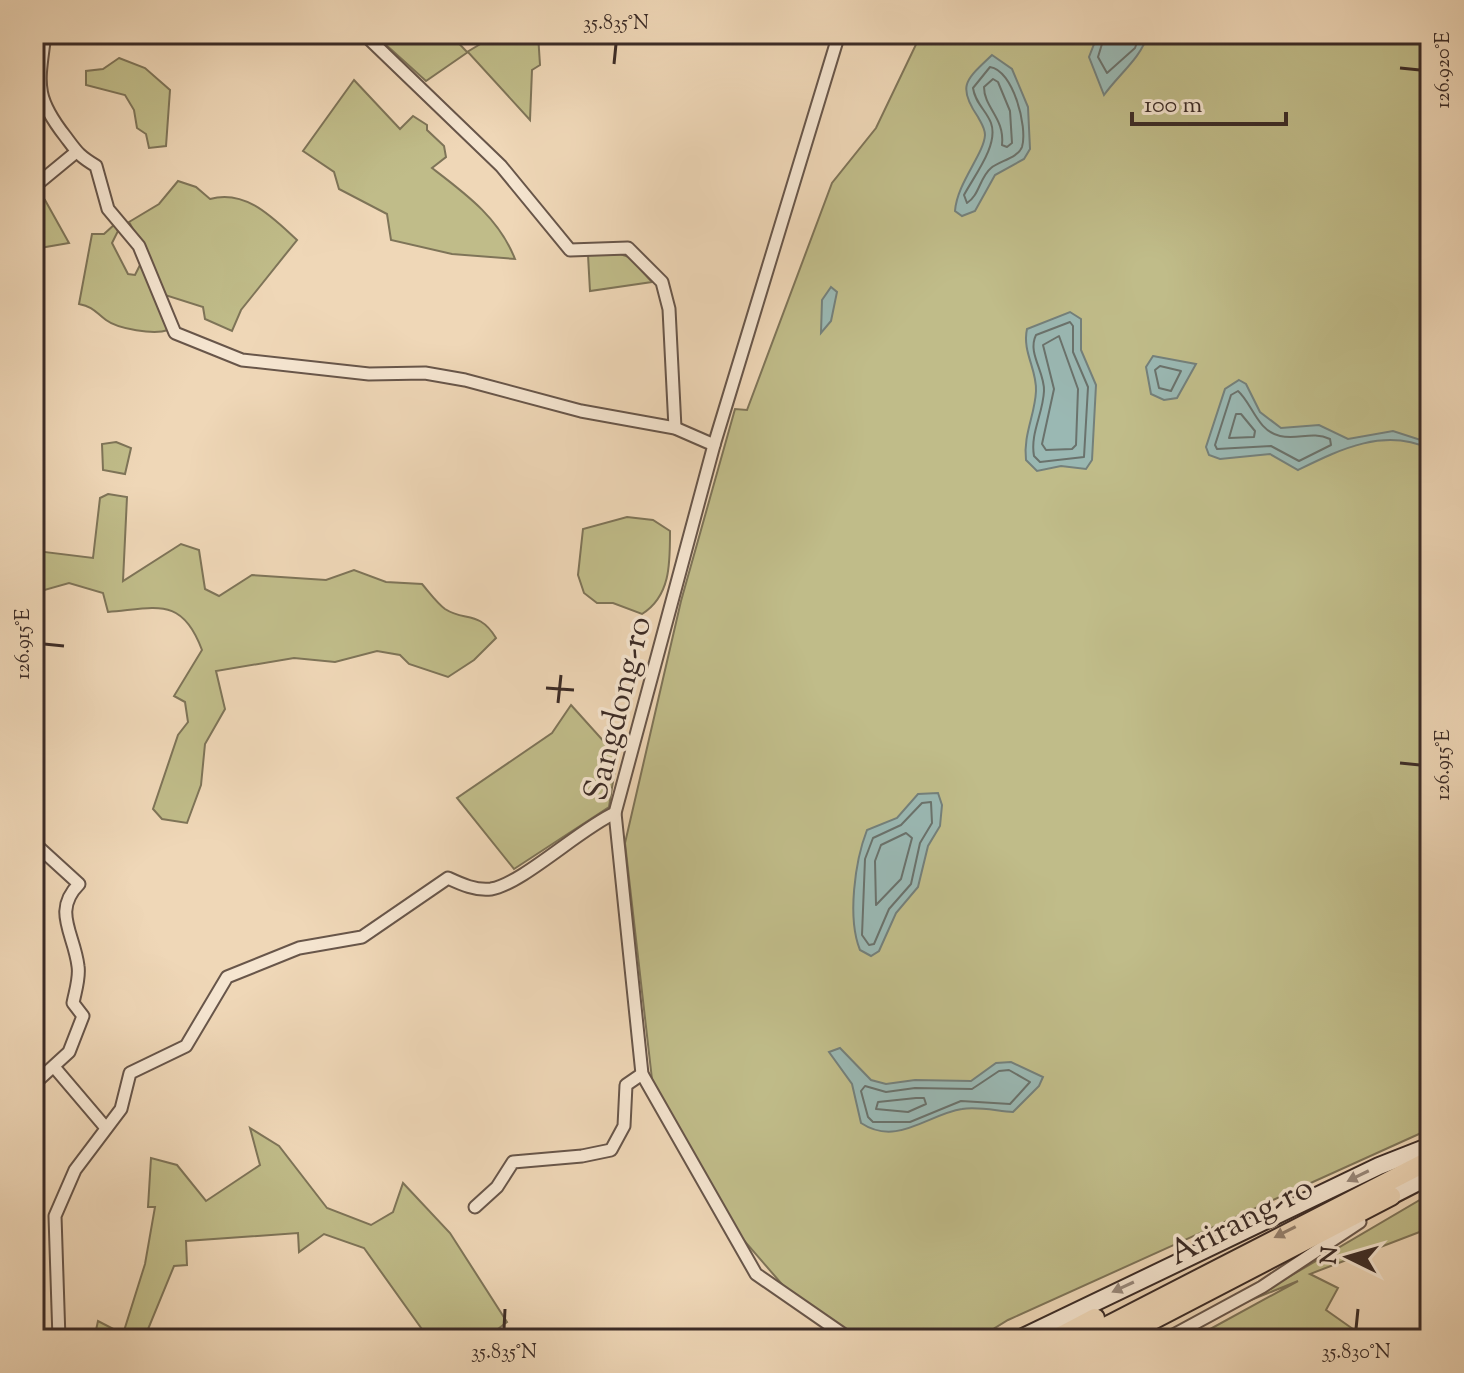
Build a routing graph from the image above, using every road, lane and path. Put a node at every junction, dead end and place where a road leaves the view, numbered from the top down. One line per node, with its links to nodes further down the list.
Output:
1 (45, 34): 4 (street)
2 (364, 34): 6 (street)
3 (839, 34): 7 (street, Sangdong-ro)
4 (75, 153): 5 (street); 6 (street)
5 (34, 176)
6 (675, 428): 7 (street)
7 (714, 445): 8 (street, Sangdong-ro)
8 (615, 813): 11 (street, Sangdong-ro); 13 (street)
9 (34, 843): 10 (street)
10 (55, 1068): 12 (street); 13 (street)
11 (642, 1074): 18 (street); 21 (street, Sangdong-ro)
12 (34, 1084)
13 (106, 1128): 20 (street)
14 (1430, 1146): 22 (main road, one-way to 22)
15 (1430, 1160): 19 (highway, Arirang-ro, one-way to 19)
16 (1430, 1176): 17 (main road, Arirang-ro)
17 (1391, 1196): 25 (highway, Arirang-ro); 26 (street)
18 (475, 1207)
19 (1151, 1301): 23 (highway); 24 (highway, Arirang-ro)
20 (59, 1339)
21 (850, 1339)
22 (1019, 1339)
23 (1055, 1339)
24 (1082, 1339)
25 (1116, 1339)
26 (1166, 1339)

